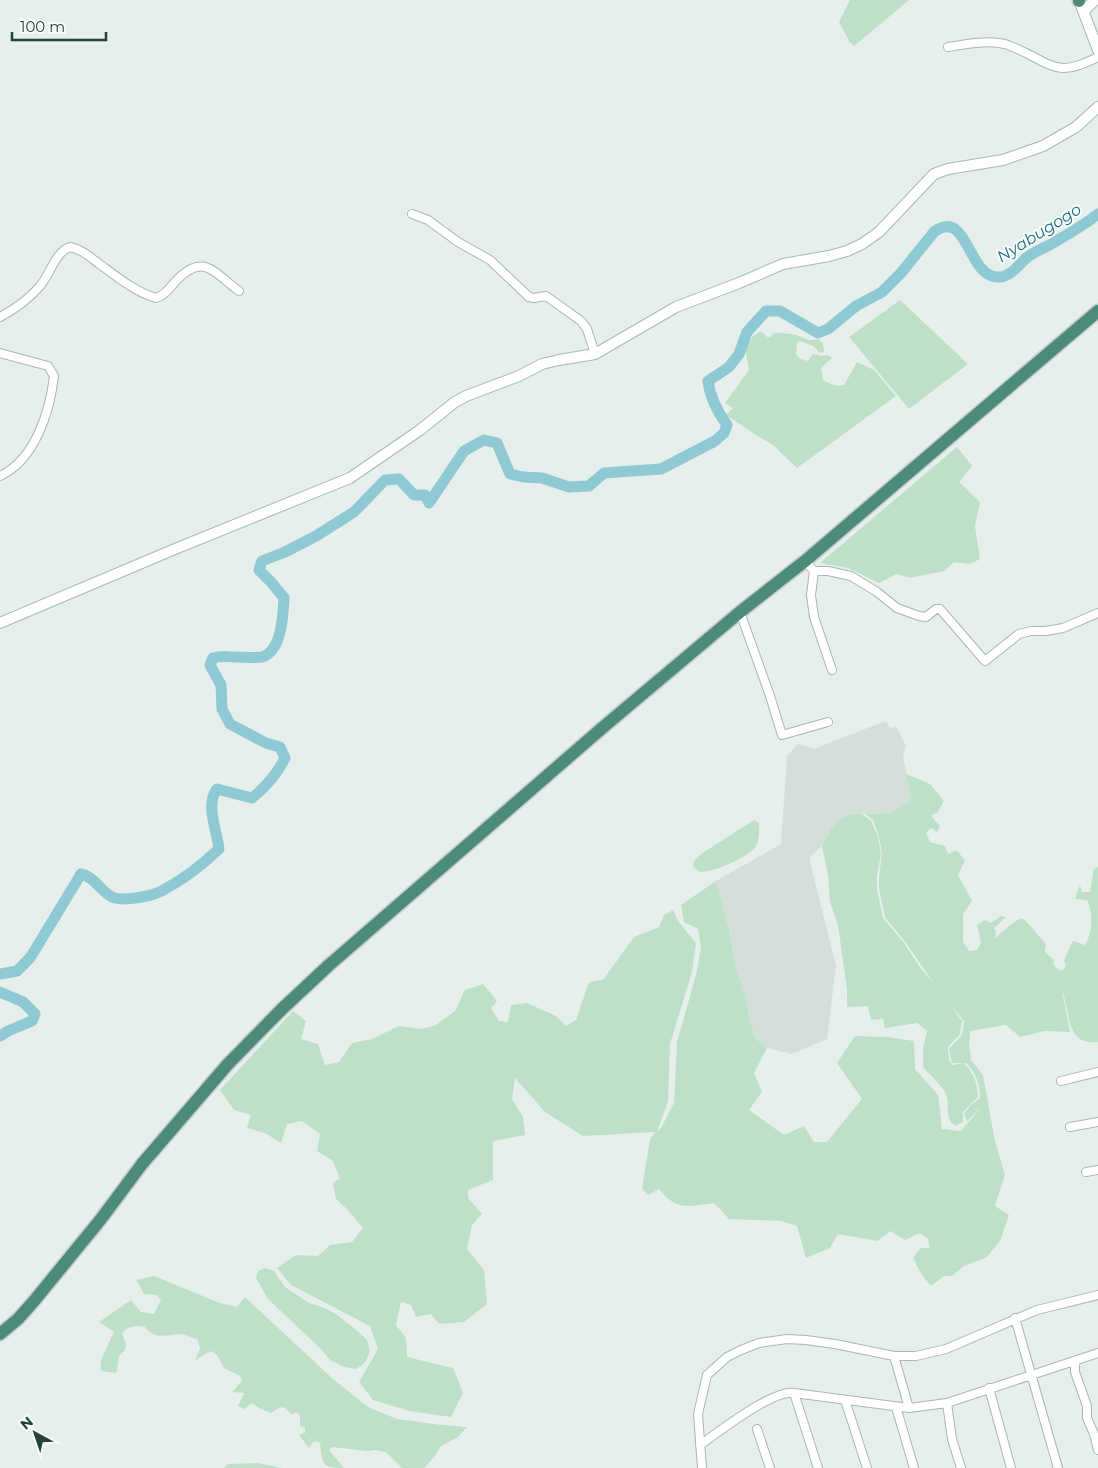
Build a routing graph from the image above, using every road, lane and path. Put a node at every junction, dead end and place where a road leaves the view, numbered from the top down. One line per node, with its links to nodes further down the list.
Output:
1 (1095, 0): 2 (main road)
2 (1080, 3): 4 (main road)
3 (948, 47): 5 (street)
4 (1098, 50)
5 (1098, 57)
6 (1098, 107): 12 (main road)
7 (412, 214): 12 (street)
8 (239, 291): 10 (street)
9 (1098, 311): 14 (highway)
10 (0, 317)
11 (0, 353): 13 (street)
12 (595, 354): 18 (main road)
13 (0, 476)
14 (805, 561): 15 (street); 16 (highway)
15 (814, 571): 17 (street); 19 (street)
16 (740, 612): 20 (street); 29 (highway)
17 (1098, 613)
18 (0, 623)
19 (832, 670)
20 (828, 722)
21 (1098, 1072): 22 (street)
22 (1061, 1081)
23 (1098, 1122): 24 (street)
24 (1070, 1127)
25 (1098, 1170): 26 (street)
26 (1086, 1172)
27 (1098, 1295): 28 (street)
28 (1015, 1318): 31 (street); 33 (street)
29 (0, 1334)
30 (1098, 1353): 32 (street)
31 (894, 1356): 39 (street); 41 (street)
32 (1075, 1361): 33 (street); 42 (street)
33 (1032, 1376): 34 (street); 50 (street)
34 (989, 1388): 37 (street); 49 (street)
35 (794, 1393): 36 (street); 41 (street); 45 (street)
36 (845, 1400): 38 (street); 46 (street)
37 (947, 1404): 39 (street); 48 (street)
38 (896, 1407): 39 (street); 47 (street)
39 (908, 1408)
40 (757, 1430): 44 (street)
41 (700, 1445): 43 (street)
42 (1098, 1450)
43 (702, 1468)
44 (770, 1468)
45 (818, 1468)
46 (867, 1468)
47 (914, 1468)
48 (961, 1468)
49 (1011, 1468)
50 (1058, 1468)

